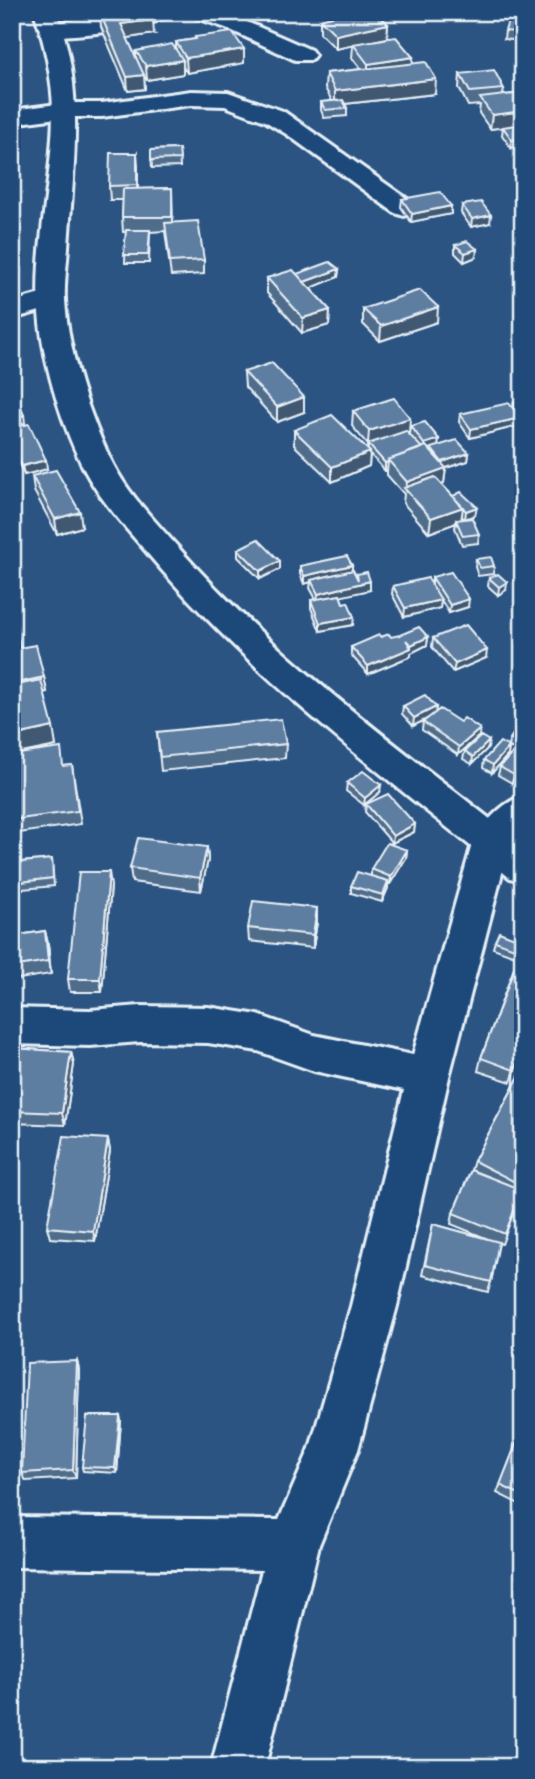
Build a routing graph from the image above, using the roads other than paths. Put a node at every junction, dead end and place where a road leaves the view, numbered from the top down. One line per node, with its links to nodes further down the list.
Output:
1 (158, 12): 3 (street)
2 (202, 12): 4 (street)
3 (48, 21): 5 (street)
4 (303, 55)
5 (65, 110): 6 (street); 7 (street); 8 (street)
6 (12, 117)
7 (404, 208)
8 (51, 299): 9 (street); 11 (street)
9 (12, 311)
10 (523, 810): 11 (street)
11 (507, 855): 13 (street)
12 (12, 1027): 13 (street)
13 (428, 1077): 15 (street)
14 (12, 1542): 15 (street)
15 (294, 1545): 16 (street)
16 (238, 1767)

